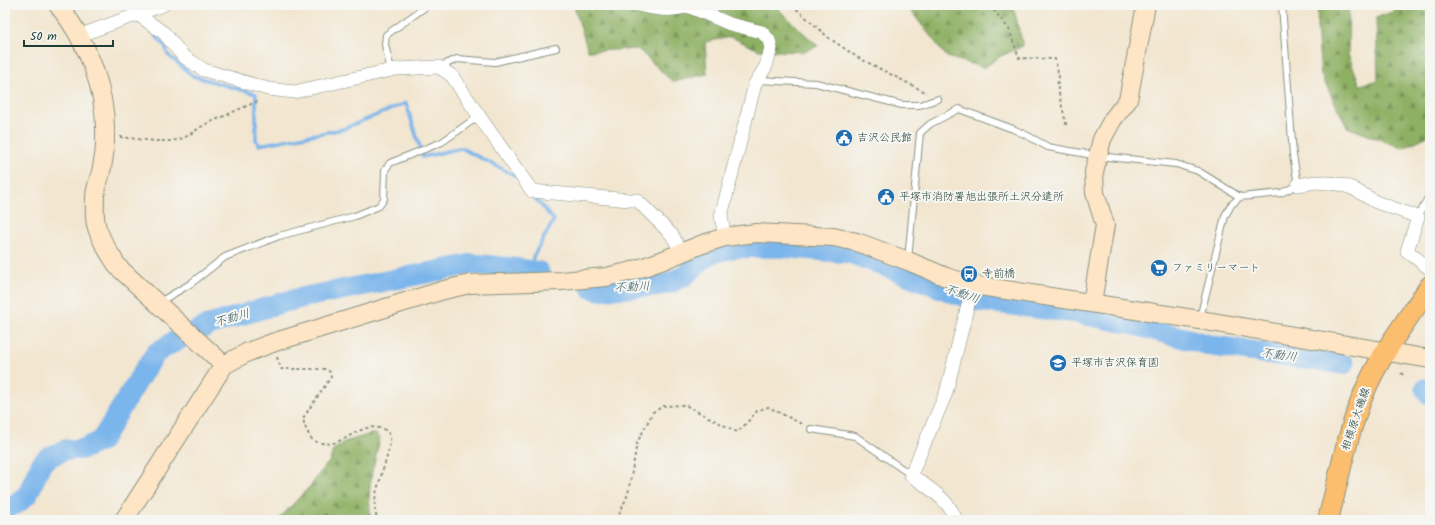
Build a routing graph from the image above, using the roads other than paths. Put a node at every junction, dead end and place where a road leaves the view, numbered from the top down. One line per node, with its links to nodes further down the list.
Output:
1 (58, 5): 8 (street)
2 (164, 5): 7 (street)
3 (428, 5): 11 (lane)
4 (638, 5): 12 (street)
5 (1146, 5): 15 (street)
6 (1282, 5): 16 (lane)
7 (137, 14): 8 (street); 11 (street)
8 (78, 36): 27 (street)
9 (556, 48): 10 (lane)
10 (439, 67): 11 (street); 14 (street)
11 (391, 70)
12 (757, 80): 13 (lane); 20 (street)
13 (938, 99)
14 (478, 116): 21 (street); 27 (lane)
15 (1098, 156): 18 (lane); 22 (lane); 26 (street)
16 (1298, 184): 18 (lane); 19 (street)
17 (1430, 194): 19 (lane)
18 (1240, 197): 28 (lane)
19 (1418, 217): 23 (street)
20 (725, 237): 21 (street); 22 (street)
21 (682, 253): 31 (street)
22 (908, 261): 24 (street)
23 (1430, 270)
24 (973, 285): 26 (street); 33 (street)
25 (1430, 286): 29 (main road, 相模原大磯線)
26 (1092, 303): 28 (street)
27 (157, 304): 31 (street)
28 (1200, 320): 29 (street)
29 (1386, 351): 30 (street); 36 (main road, 相模原大磯線)
30 (1430, 359)
31 (224, 365): 34 (street)
32 (811, 429): 33 (lane)
33 (910, 475): 35 (street)
34 (124, 520)
35 (956, 520)
36 (1328, 520)

